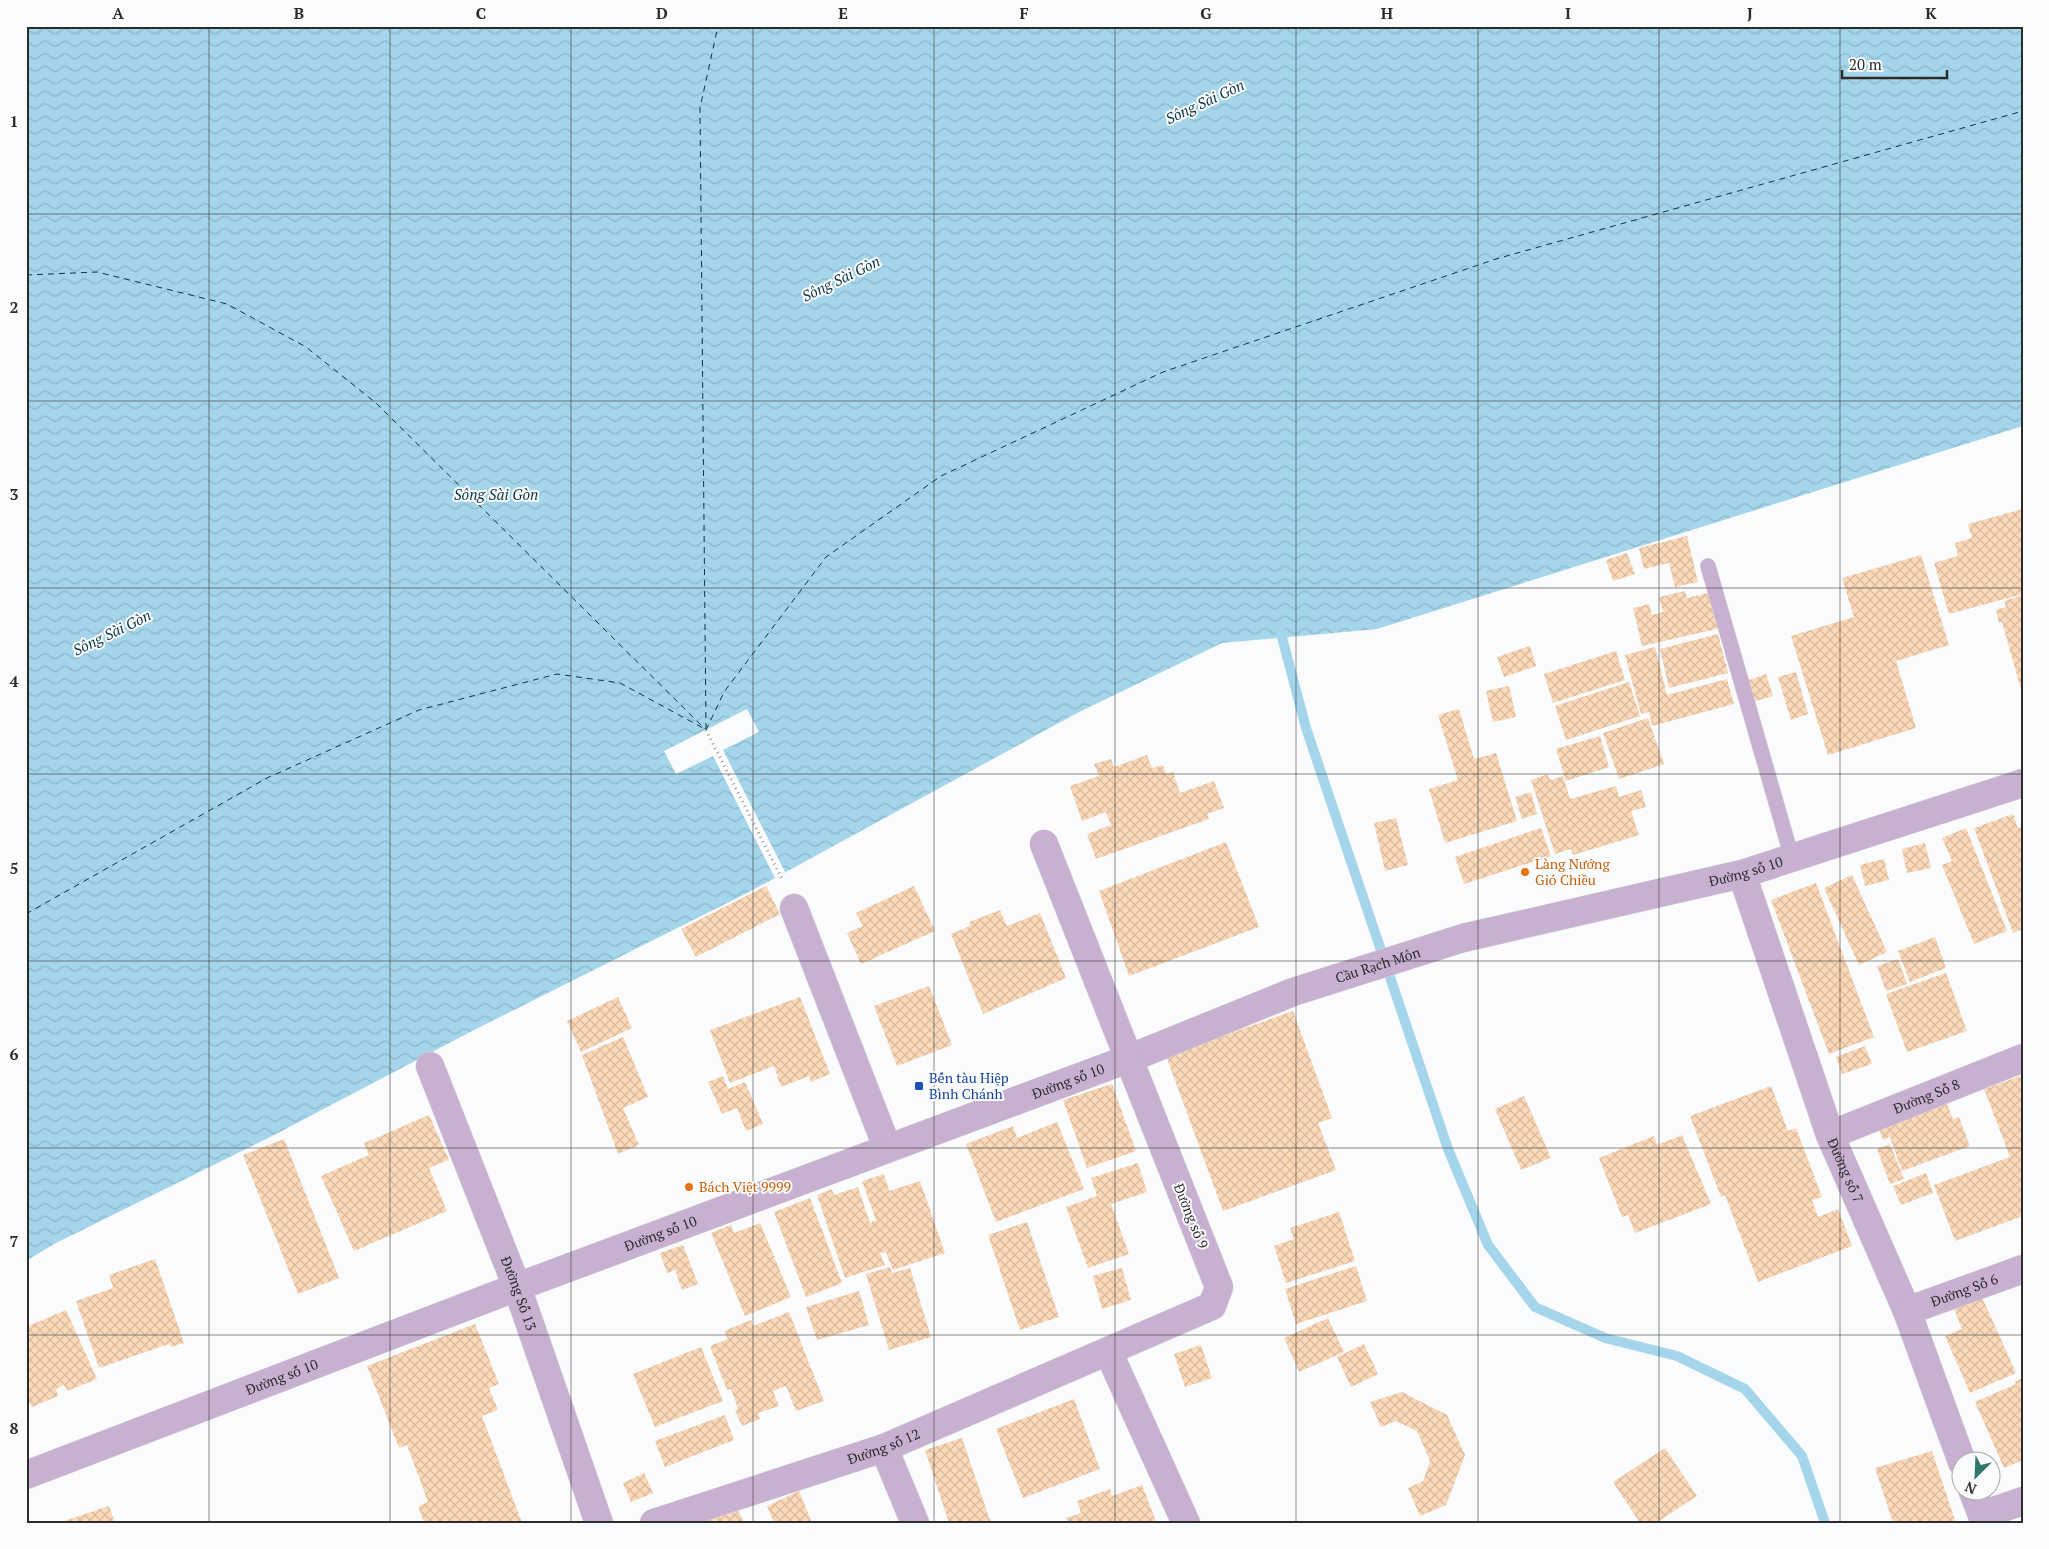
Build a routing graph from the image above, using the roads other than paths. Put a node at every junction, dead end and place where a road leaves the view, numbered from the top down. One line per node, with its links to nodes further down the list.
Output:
1 (1708, 566): 4 (lane)
2 (2023, 783): 4 (street, Đường số 10)
3 (1044, 844): 10 (street, Đường số 9)
4 (1792, 858): 5 (street, Đường số 10)
5 (1742, 874): 7 (street, Đường số 10); 12 (street, Đường số 7)
6 (794, 908): 13 (street)
7 (1463, 938): 8 (street, Cầu Rạch Môn)
8 (1293, 992): 10 (street, Đường số 10)
9 (2023, 1058): 12 (street, Đường Số 8)
10 (1128, 1059): 13 (street, Đường số 10); 17 (street, Đường số 9)
11 (430, 1066): 15 (street, Đường Số 13)
12 (1830, 1136): 16 (street, Đường số 7)
13 (888, 1147): 15 (street, Đường số 10)
14 (2023, 1269): 16 (street, Đường Số 6)
15 (517, 1287): 20 (street, Đường số 10); 23 (street, Đường Số 13)
16 (1908, 1311): 19 (street, Đường số 7)
17 (1108, 1351): 18 (street, Đường số 12); 26 (street)
18 (884, 1448): 24 (street, Đường số 12); 25 (street)
19 (1958, 1452)
20 (26, 1475)
21 (2023, 1501): 22 (street)
22 (1980, 1510)
23 (599, 1523)
24 (654, 1523)
25 (915, 1523)
26 (1186, 1523)

